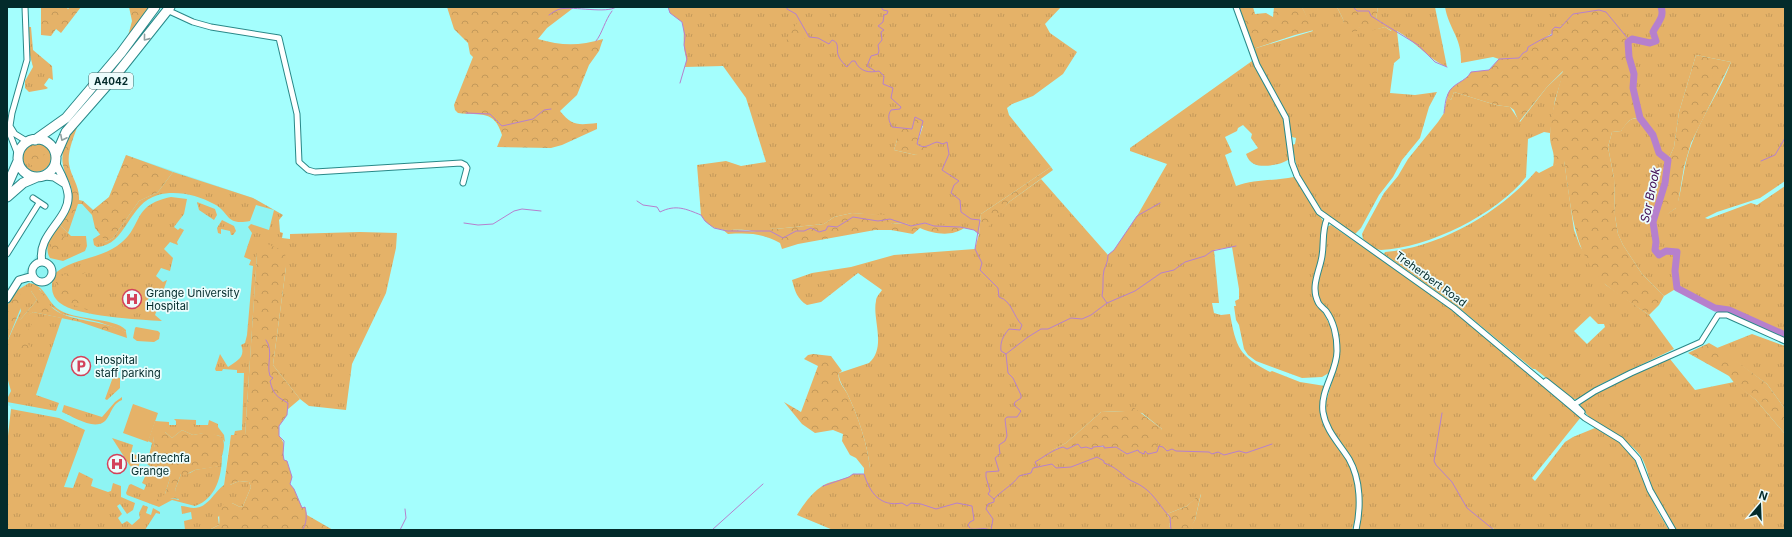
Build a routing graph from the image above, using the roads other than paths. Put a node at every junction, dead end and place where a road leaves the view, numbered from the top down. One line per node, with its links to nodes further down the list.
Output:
1 (25, 7): 5 (street)
2 (155, 7): 6 (highway, A4042)
3 (1236, 7): 17 (street, Treherbert Road)
4 (168, 9): 8 (highway, A4042, one-way to 8); 10 (street)
5 (10, 126): 6 (street); 7 (street)
6 (32, 141): 7 (highway); 8 (highway)
7 (18, 158): 9 (highway); 12 (highway)
8 (55, 159): 9 (highway); 11 (main road)
9 (41, 176): 11 (main road); 13 (highway)
10 (463, 183)
11 (65, 184): 19 (main road)
12 (7, 186)
13 (7, 197)
14 (33, 198): 15 (street)
15 (39, 202): 16 (street); 18 (street)
16 (45, 206)
17 (1327, 219): 23 (street, Treherbert Road); 26 (street)
18 (7, 254)
19 (42, 262): 20 (main road); 20 (main road)
20 (33, 276): 21 (main road)
21 (7, 299)
22 (1785, 342): 24 (street)
23 (1538, 377): 24 (street); 25 (street, Treherbert Road)
24 (1575, 404): 25 (street)
25 (1585, 418): 27 (street, Treherbert Road)
26 (1356, 530)
27 (1673, 530)

